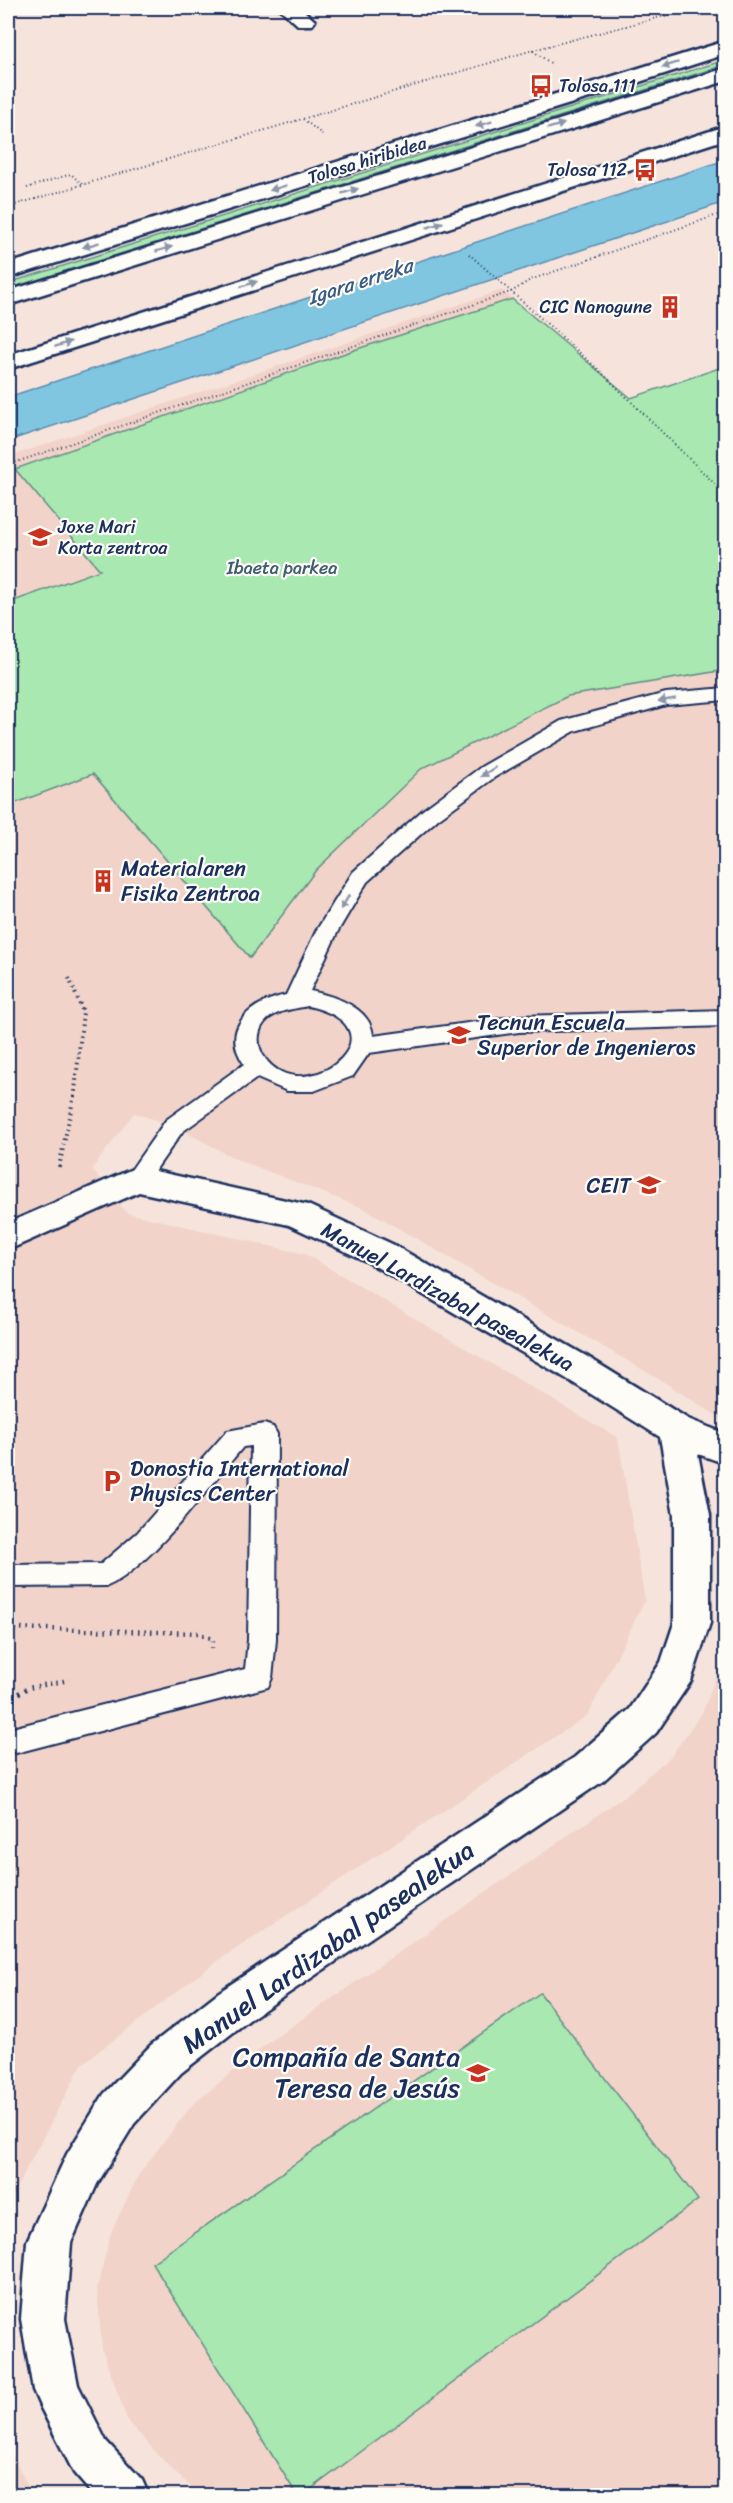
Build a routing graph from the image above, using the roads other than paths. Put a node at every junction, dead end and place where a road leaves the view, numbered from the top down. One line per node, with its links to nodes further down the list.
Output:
1 (289, 8): 2 (street)
2 (305, 21)
3 (726, 47): 6 (street, Tolosa hiribidea, one-way to 6)
4 (726, 74): 7 (street, Tolosa hiribidea, one-way to 4)
5 (721, 124): 8 (street, one-way to 5)
6 (8, 271)
7 (8, 298)
8 (8, 362)
9 (726, 694): 10 (lane, one-way to 10)
10 (295, 999): 12 (lane); 13 (lane)
11 (726, 1018): 12 (lane)
12 (361, 1046): 13 (lane)
13 (256, 1067): 14 (lane)
14 (137, 1179): 15 (street); 16 (street, Manuel Lardizabal pasealekua)
15 (8, 1237)
16 (676, 1429): 17 (street, Manuel Lardizabal pasealekua); 20 (street, Manuel Lardizabal pasealekua)
17 (726, 1450)
18 (8, 1576): 19 (lane)
19 (16, 1740)
20 (126, 2496)

